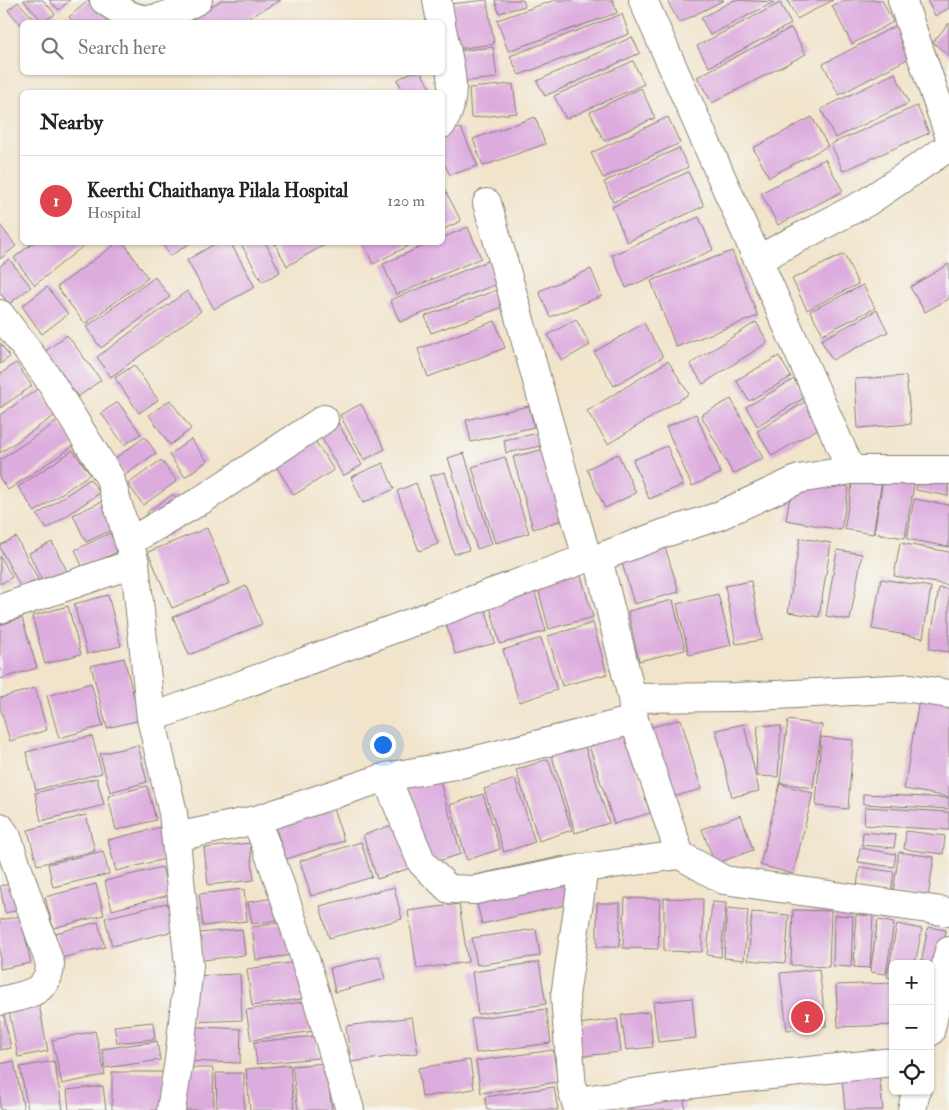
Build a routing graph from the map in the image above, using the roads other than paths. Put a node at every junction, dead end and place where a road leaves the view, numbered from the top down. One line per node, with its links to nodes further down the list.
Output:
1 (104, 0): 2 (street)
2 (198, 0)
3 (437, 0): 6 (street)
4 (643, 0): 12 (street)
5 (902, 0): 9 (street)
6 (441, 20)
7 (445, 44): 8 (street)
8 (445, 120)
9 (949, 135)
10 (949, 147): 12 (street)
11 (487, 202): 18 (street)
12 (759, 259): 15 (street)
13 (0, 314): 17 (street)
14 (324, 419): 17 (street)
15 (851, 470): 16 (street); 18 (street)
16 (949, 470)
17 (132, 553): 19 (street); 22 (street)
18 (592, 558): 21 (street); 22 (street)
19 (0, 609)
20 (949, 694): 21 (street)
21 (633, 709): 23 (street); 27 (street)
22 (151, 718): 26 (street)
23 (386, 777): 24 (street); 28 (street)
24 (256, 820): 26 (street); 37 (street)
25 (0, 827): 31 (street)
26 (176, 837): 36 (street)
27 (680, 855): 28 (street); 29 (street)
28 (584, 868): 35 (street)
29 (949, 912)
30 (949, 951): 32 (street)
31 (0, 1001)
32 (934, 1015)
33 (889, 1062): 35 (street)
34 (915, 1095): 38 (street)
35 (578, 1105)
36 (171, 1110)
37 (350, 1110)
38 (912, 1110)

